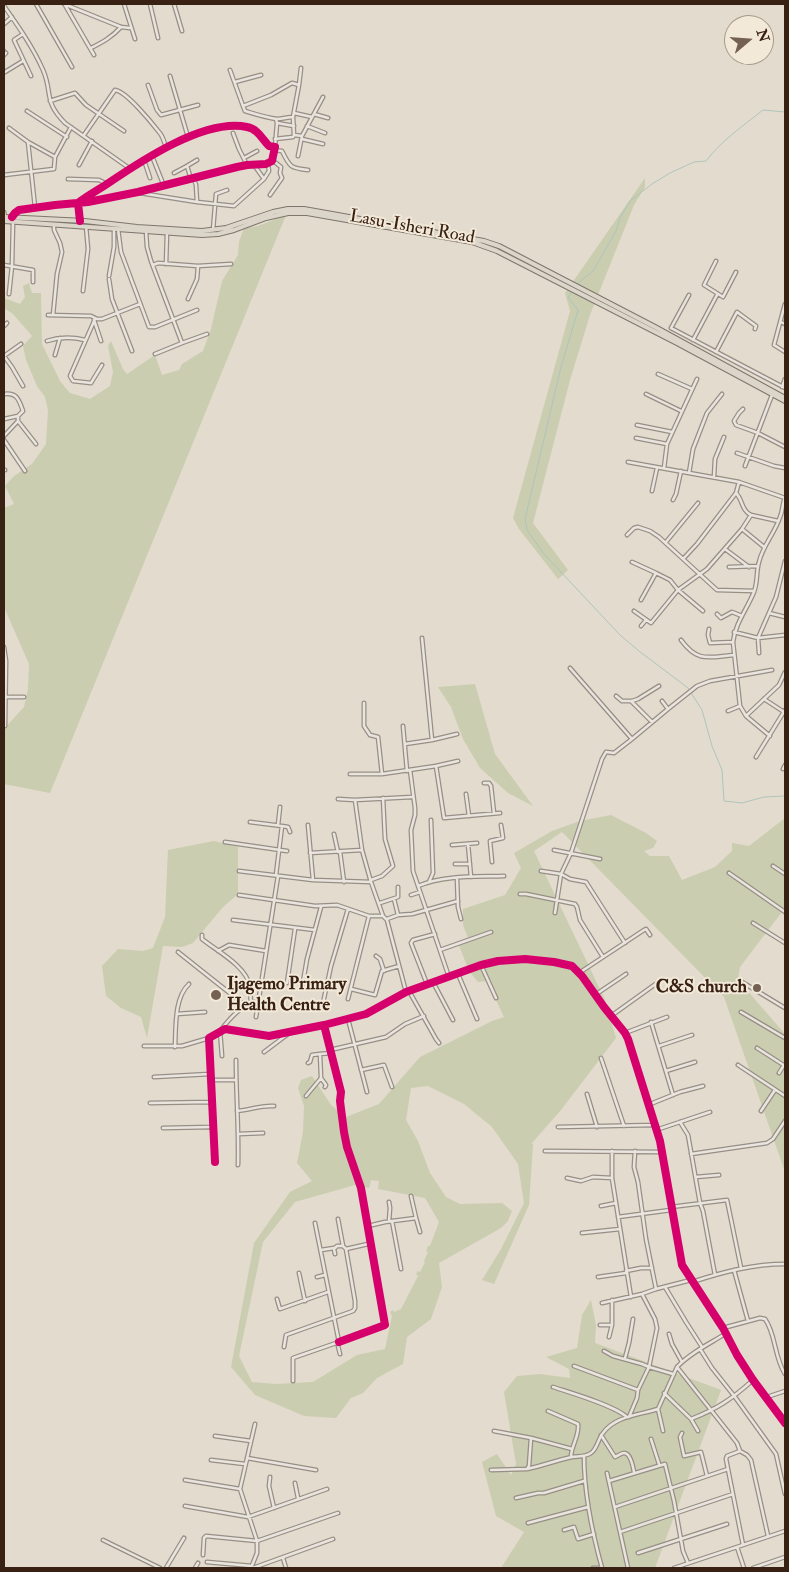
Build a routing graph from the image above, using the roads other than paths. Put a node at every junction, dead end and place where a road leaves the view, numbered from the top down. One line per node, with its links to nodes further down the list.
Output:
1 (36, 4): 18 (street)
2 (64, 4): 9 (street); 15 (street)
3 (124, 4): 10 (street)
4 (150, 4): 13 (street)
5 (174, 4): 11 (street)
6 (4, 6): 7 (street)
7 (12, 17): 8 (street); 12 (street)
8 (4, 24)
9 (121, 27): 10 (street); 15 (street)
10 (130, 28): 14 (street)
11 (182, 31)
12 (22, 34): 17 (street); 29 (street)
13 (158, 38)
14 (134, 39)
15 (91, 48): 16 (street)
16 (94, 55)
17 (23, 62): 21 (street); 23 (street)
18 (72, 68)
19 (301, 68): 27 (street)
20 (230, 70): 25 (street)
21 (5, 72)
22 (261, 75): 25 (street)
23 (30, 76)
24 (170, 76): 32 (street)
25 (235, 82): 31 (street)
26 (148, 85): 32 (street)
27 (299, 85): 31 (street); 35 (street)
28 (323, 97): 36 (street)
29 (50, 101): 34 (street); 42 (street)
30 (198, 105): 32 (street)
31 (242, 106): 38 (street)
32 (181, 110): 50 (street)
33 (27, 111): 49 (street)
34 (98, 114): 44 (street); 47 (street); 56 (street)
35 (294, 115): 36 (street); 38 (street); 40 (street)
36 (313, 115): 37 (street); 41 (street)
37 (328, 118)
38 (276, 119): 39 (street)
39 (277, 123): 40 (street); 52 (street)
40 (294, 126): 48 (street)
41 (307, 126): 46 (street); 51 (street)
42 (71, 127): 47 (street); 49 (street)
43 (8, 128): 53 (street)
44 (124, 131)
45 (233, 133): 62 (street)
46 (325, 133)
47 (84, 135): 54 (street)
48 (294, 135): 51 (street); 52 (street)
49 (67, 137): 61 (street)
50 (188, 137): 56 (street); 57 (street)
51 (302, 138): 55 (street); 60 (street)
52 (275, 139): 57 (street)
53 (28, 142): 61 (street); 72 (street)
54 (92, 142): 69 (street); 71 (street)
55 (323, 144)
56 (166, 147): 59 (street)
57 (275, 148): 65 (street); 73 (street)
58 (257, 151): 62 (street)
59 (152, 156): 63 (street); 81 (street)
60 (298, 156)
61 (56, 157): 72 (street)
62 (244, 158): 68 (street)
63 (144, 160): 71 (street); 76 (street)
64 (197, 160): 70 (street)
65 (272, 161): 67 (street); 84 (street)
66 (254, 164): 67 (street); 68 (street); 79 (street)
67 (268, 164): 79 (street)
68 (247, 165): 78 (street)
69 (79, 166)
70 (187, 166): 74 (street); 78 (street)
71 (129, 168): 80 (street)
72 (30, 170): 75 (street); 88 (street)
73 (308, 170)
74 (174, 173)
75 (4, 175)
76 (150, 178)
77 (68, 179): 80 (street)
78 (193, 179): 81 (street); 85 (street)
79 (264, 179): 87 (street)
80 (107, 184): 86 (street)
81 (164, 186): 83 (street)
82 (227, 190): 87 (street)
83 (138, 192): 85 (street); 86 (street)
84 (270, 195)
85 (197, 202): 87 (street)
86 (78, 203): 88 (street); 92 (street)
87 (216, 204): 97 (street)
88 (36, 208): 91 (street)
89 (4, 212): 90 (street)
90 (4, 218): 91 (main road, Lasu-Isheri Road)
91 (12, 219): 93 (main road, Lasu-Isheri Road); 94 (main road, Lasu-Isheri Road); 106 (street)
92 (80, 221): 93 (main road, Lasu-Isheri Road); 97 (main road, Lasu-Isheri Road)
93 (64, 222): 94 (main road, Lasu-Isheri Road); 95 (main road, Lasu-Isheri Road)
94 (54, 224): 120 (street)
95 (86, 226): 96 (main road, Lasu-Isheri Road); 110 (street)
96 (116, 229): 98 (main road, Lasu-Isheri Road); 115 (street); 118 (street)
97 (212, 230): 100 (main road, Lasu-Isheri Road)
98 (146, 231): 99 (main road, Lasu-Isheri Road); 105 (street)
99 (167, 233): 100 (main road, Lasu-Isheri Road); 102 (street)
100 (491, 245): 127 (main road, Lasu-Isheri Road)
101 (716, 261): 112 (street)
102 (166, 264): 105 (street); 107 (street)
103 (231, 264): 107 (street)
104 (4, 265): 106 (street)
105 (152, 265): 122 (street)
106 (12, 266): 109 (street); 111 (street)
107 (198, 266): 114 (street)
108 (736, 272): 112 (street)
109 (33, 282)
110 (83, 291)
111 (9, 294)
112 (717, 294): 132 (street)
113 (689, 295): 132 (street)
114 (188, 299)
115 (140, 304): 118 (street); 122 (street)
116 (785, 304): 123 (street)
117 (198, 310): 122 (street)
118 (117, 314): 121 (street); 137 (street)
119 (48, 315): 120 (street)
120 (52, 315): 121 (street)
121 (94, 319): 131 (street); 134 (street)
122 (173, 320): 135 (street)
123 (781, 322): 125 (street); 139 (street)
124 (7, 323): 126 (street)
125 (785, 324)
126 (4, 326)
127 (654, 329): 152 (main road, Lasu-Isheri Road); 153 (main road, Lasu-Isheri Road)
128 (755, 329): 138 (street)
129 (207, 334): 135 (street)
130 (60, 338): 131 (street); 133 (street); 141 (street)
131 (85, 340): 142 (street)
132 (694, 340): 138 (street)
133 (47, 341)
134 (101, 341)
135 (182, 343): 140 (street)
136 (21, 344): 146 (street)
137 (132, 351)
138 (716, 352): 147 (street)
139 (785, 352)
140 (155, 354)
141 (55, 355)
142 (102, 364)
143 (658, 374): 148 (street)
144 (696, 379): 148 (street)
145 (785, 379): 147 (street)
146 (23, 386)
147 (784, 388)
148 (692, 389): 155 (street)
149 (4, 394): 156 (street)
150 (646, 394): 155 (street)
151 (722, 394): 177 (street)
152 (773, 394): 153 (main road, Lasu-Isheri Road); 161 (street)
153 (785, 399)
154 (743, 409): 161 (street)
155 (681, 411): 160 (street)
156 (18, 416): 157 (street); 158 (street)
157 (4, 419)
158 (18, 421): 163 (street); 165 (street)
159 (636, 425): 160 (street)
160 (672, 432): 166 (street)
161 (758, 433): 167 (street); 169 (street)
162 (724, 437): 178 (street)
163 (4, 438): 176 (street)
164 (636, 438): 166 (street)
165 (36, 444)
166 (667, 444): 173 (street)
167 (785, 447)
168 (737, 453): 169 (street)
169 (748, 458): 171 (street); 174 (street)
170 (628, 462): 172 (street)
171 (745, 466)
172 (657, 468): 173 (street); 180 (street)
173 (664, 468): 175 (street)
174 (785, 468)
175 (681, 471): 177 (street); 183 (street)
176 (25, 472)
177 (689, 473): 178 (street)
178 (714, 477): 179 (street)
179 (739, 482): 181 (street); 182 (street)
180 (652, 491)
181 (736, 493): 185 (street); 194 (street)
182 (785, 498): 186 (street)
183 (673, 500)
184 (698, 503): 191 (street)
185 (751, 514): 188 (street); 189 (street)
186 (781, 516): 187 (street); 188 (street)
187 (785, 518)
188 (778, 521): 192 (street)
189 (742, 529): 192 (street); 193 (street)
190 (626, 535): 191 (street)
191 (666, 542): 194 (street)
192 (764, 546): 197 (street)
193 (725, 549): 199 (street); 201 (street)
194 (683, 559): 201 (street)
195 (785, 561): 207 (street)
196 (632, 562): 200 (street)
197 (758, 566): 199 (street); 203 (street)
198 (729, 567): 199 (street)
199 (749, 567)
200 (656, 573): 202 (street); 204 (street)
201 (700, 575): 202 (street); 203 (street)
202 (678, 590): 206 (street); 211 (street)
203 (754, 591): 209 (street)
204 (641, 600)
205 (634, 611): 211 (street)
206 (703, 611)
207 (770, 613): 210 (street); 218 (street)
208 (717, 614): 209 (street)
209 (742, 616): 215 (street)
210 (785, 617)
211 (646, 620): 212 (street)
212 (641, 626)
213 (708, 629): 220 (street)
214 (785, 630): 216 (street)
215 (734, 632): 218 (street); 220 (street)
216 (784, 634): 218 (street)
217 (422, 638): 247 (street)
218 (758, 638): 222 (street)
219 (681, 640): 223 (street)
220 (733, 642): 223 (street)
221 (4, 647): 230 (street)
222 (758, 653)
223 (734, 654): 227 (street)
224 (570, 668): 246 (street)
225 (772, 670): 227 (street)
226 (785, 672): 232 (street)
227 (736, 676): 236 (street); 237 (street)
228 (659, 686): 233 (street)
229 (616, 696): 233 (street)
230 (4, 697): 231 (street); 242 (street)
231 (24, 697)
232 (764, 699): 239 (street); 240 (street)
233 (631, 701): 241 (street)
234 (662, 701): 237 (street)
235 (364, 703): 256 (street)
236 (740, 706): 238 (street); 240 (street)
237 (668, 709): 241 (street)
238 (728, 711)
239 (784, 711): 245 (street)
240 (746, 716): 245 (street)
241 (652, 722): 246 (street)
242 (5, 726)
243 (403, 726): 248 (street)
244 (456, 734): 247 (street)
245 (770, 736): 249 (street)
246 (632, 739): 283 (street)
247 (432, 740): 248 (street)
248 (405, 744): 254 (street)
249 (756, 757)
250 (458, 761): 252 (street)
251 (785, 765): 253 (street)
252 (436, 766): 254 (street); 266 (street)
253 (783, 769)
254 (408, 771): 256 (street); 260 (street)
255 (350, 774): 256 (street)
256 (382, 774)
257 (484, 783): 264 (street)
258 (466, 794): 266 (street)
259 (383, 798): 260 (street); 262 (street); 300 (street)
260 (412, 798): 303 (street)
261 (338, 799): 262 (street)
262 (355, 800): 279 (street)
263 (280, 807): 269 (street)
264 (494, 813): 265 (street); 266 (street)
265 (500, 813)
266 (469, 816)
267 (431, 820): 302 (street)
268 (250, 822): 269 (street)
269 (280, 825): 272 (street); 278 (street)
270 (308, 825): 284 (street)
271 (502, 825): 286 (street)
272 (290, 832)
273 (334, 834): 282 (street)
274 (225, 842): 278 (street)
275 (477, 843): 276 (street)
276 (468, 844): 277 (street); 288 (street)
277 (452, 845)
278 (279, 850): 281 (street); 295 (street)
279 (362, 850): 282 (street); 300 (street)
280 (554, 850): 283 (street)
281 (287, 851)
282 (339, 852): 284 (street); 301 (street)
283 (571, 852): 285 (street); 293 (street)
284 (310, 854): 299 (street)
285 (600, 859)
286 (492, 862)
287 (455, 864): 288 (street)
288 (470, 864): 297 (street)
289 (773, 866): 294 (street)
290 (239, 871): 295 (street)
291 (541, 871): 293 (street)
292 (729, 873): 317 (street)
293 (561, 874): 311 (street); 333 (street)
294 (785, 874)
295 (277, 875): 299 (street); 310 (street)
296 (504, 876): 297 (street)
297 (471, 877): 298 (street)
298 (457, 878): 302 (street); 312 (street)
299 (313, 880): 301 (street)
300 (371, 881): 301 (street); 313 (street)
301 (344, 882)
302 (429, 882): 303 (street)
303 (418, 886): 305 (street)
304 (398, 887): 309 (street)
305 (420, 892): 307 (street); 316 (street)
306 (520, 894): 311 (street)
307 (410, 895)
308 (239, 896): 310 (street)
309 (394, 899): 313 (street); 319 (street)
310 (273, 900): 314 (street); 326 (street)
311 (556, 900): 318 (street); 340 (street)
312 (458, 901): 316 (street); 322 (street)
313 (380, 903): 321 (street)
314 (321, 907): 315 (street); 328 (street)
315 (348, 909): 320 (street); 362 (street)
316 (427, 910): 319 (street); 330 (street)
317 (785, 912)
318 (555, 913)
319 (398, 915): 324 (street)
320 (370, 916): 321 (street); 355 (street)
321 (383, 916): 324 (street)
322 (461, 919)
323 (233, 920): 326 (street)
324 (387, 920): 341 (street)
325 (754, 923): 334 (street)
326 (269, 926): 327 (street); 337 (street)
327 (295, 929): 328 (street); 350 (street)
328 (315, 930): 354 (street)
329 (491, 932): 335 (street)
330 (435, 934): 335 (street); 352 (street)
331 (202, 935): 336 (street)
332 (650, 935): 333 (street)
333 (625, 943): 340 (street)
334 (785, 943)
335 (440, 950): 347 (street)
336 (218, 951): 337 (street); 361 (street)
337 (266, 951): 360 (street)
338 (178, 952): 363 (street)
339 (376, 956): 343 (street)
340 (603, 957): 344 (street)
341 (399, 966): 343 (street); 356 (street)
342 (480, 966): 344 (street); 345 (street); 358 (street)
343 (384, 971): 355 (street)
344 (579, 973): 357 (street)
345 (458, 974): 347 (street); 373 (street)
346 (626, 974): 357 (street)
347 (449, 977): 348 (street)
348 (433, 982): 352 (street); 374 (street)
349 (742, 982): 364 (street)
350 (287, 983)
351 (189, 984): 367 (street)
352 (427, 984): 356 (street)
353 (657, 984): 369 (street)
354 (302, 988)
355 (351, 990): 359 (street)
356 (408, 991): 368 (street); 372 (street)
357 (595, 995): 369 (street)
358 (496, 998)
359 (348, 999)
360 (259, 1001): 361 (street); 370 (street)
361 (251, 1002): 363 (street)
362 (323, 1004)
363 (242, 1008): 377 (street)
364 (785, 1008)
365 (205, 1012): 367 (street)
366 (742, 1012): 382 (street)
367 (177, 1014): 387 (street)
368 (424, 1016): 383 (street); 384 (street)
369 (612, 1016): 378 (street)
370 (256, 1017)
371 (667, 1017): 375 (street)
372 (348, 1019): 376 (street); 384 (street)
373 (477, 1019)
374 (453, 1020)
375 (651, 1022): 378 (street); 386 (street)
376 (324, 1025): 379 (street); 390 (street)
377 (220, 1031): 379 (street); 381 (street); 392 (street)
378 (625, 1032): 418 (street)
379 (289, 1033): 389 (street)
380 (692, 1035): 386 (street)
381 (208, 1038): 387 (street); 402 (street)
382 (785, 1038)
383 (439, 1043)
384 (355, 1045): 390 (street); 399 (street)
385 (144, 1046): 387 (street)
386 (659, 1046): 400 (street)
387 (175, 1047)
388 (757, 1048): 398 (street)
389 (264, 1052)
390 (331, 1052): 391 (street); 457 (street)
391 (320, 1054): 396 (street); 404 (street)
392 (222, 1056)
393 (600, 1058): 427 (street)
394 (236, 1060): 406 (street)
395 (695, 1062): 400 (street)
396 (308, 1063)
397 (738, 1065): 410 (street)
398 (785, 1066): 401 (street)
399 (361, 1070): 409 (street); 411 (street)
400 (666, 1071): 413 (street)
401 (779, 1073)
402 (210, 1074): 403 (street); 405 (street)
403 (154, 1078)
404 (321, 1078): 408 (street); 414 (street)
405 (210, 1080): 406 (street); 416 (street)
406 (236, 1080): 421 (street)
407 (702, 1086): 413 (street)
408 (325, 1087)
409 (392, 1088)
410 (775, 1090): 415 (street); 420 (street)
411 (367, 1092)
412 (587, 1094): 426 (street)
413 (673, 1095): 418 (street)
414 (306, 1096)
415 (785, 1096)
416 (211, 1102): 417 (street); 428 (street)
417 (150, 1103)
418 (648, 1105): 425 (street)
419 (274, 1106): 421 (street)
420 (761, 1111)
421 (237, 1112): 433 (street)
422 (710, 1112): 424 (street)
423 (785, 1121): 438 (street)
424 (680, 1122): 431 (street); 438 (street)
425 (654, 1125): 427 (street); 431 (street)
426 (597, 1126): 427 (street); 429 (street)
427 (624, 1126)
428 (212, 1127): 430 (street); 439 (street)
429 (558, 1127)
430 (163, 1128)
431 (656, 1130): 437 (street)
432 (263, 1133): 433 (street)
433 (239, 1134): 440 (street)
434 (545, 1151): 435 (street)
435 (612, 1151): 436 (street); 444 (street)
436 (635, 1151): 437 (street); 451 (street)
437 (662, 1152): 450 (street)
438 (692, 1154): 442 (street)
439 (214, 1162)
440 (238, 1166)
441 (720, 1174): 442 (street)
442 (696, 1177): 448 (street)
443 (568, 1178): 444 (street)
444 (612, 1178): 447 (street)
445 (411, 1196): 453 (street)
446 (389, 1202): 455 (street)
447 (616, 1203): 449 (street); 452 (street)
448 (700, 1203): 450 (street); 470 (street); 476 (street)
449 (601, 1206)
450 (671, 1209): 451 (street); 479 (street)
451 (642, 1214): 452 (street); 469 (street)
452 (618, 1217): 458 (street)
453 (416, 1218): 455 (street); 459 (street)
454 (338, 1219): 465 (street)
455 (391, 1221): 457 (street); 471 (street)
456 (315, 1222): 466 (street)
457 (368, 1226): 461 (street)
458 (620, 1230): 460 (street); 473 (street)
459 (420, 1232)
460 (582, 1233)
461 (371, 1239): 462 (street); 463 (street)
462 (368, 1244): 463 (street); 465 (street)
463 (372, 1246): 498 (street)
464 (334, 1248): 465 (street); 466 (street); 467 (street)
465 (344, 1248): 489 (street)
466 (321, 1250): 475 (street)
467 (334, 1254)
468 (785, 1264): 470 (street)
469 (652, 1268): 473 (street); 481 (street)
470 (741, 1268): 472 (street)
471 (401, 1269)
472 (734, 1270): 476 (street); 491 (street)
473 (626, 1272): 478 (street); 484 (street)
474 (299, 1273): 487 (street)
475 (324, 1275): 477 (street); 482 (street)
476 (715, 1275): 479 (street)
477 (317, 1277)
478 (598, 1277)
479 (692, 1281): 480 (street); 494 (street)
480 (665, 1286): 481 (street); 500 (street)
481 (656, 1289): 483 (street)
482 (328, 1292): 487 (street); 489 (street)
483 (642, 1294): 484 (street); 507 (street)
484 (631, 1297): 486 (street)
485 (277, 1299): 487 (street)
486 (612, 1300): 488 (street); 493 (street)
487 (305, 1301)
488 (602, 1303)
489 (334, 1317): 498 (street); 499 (street)
490 (633, 1319): 503 (street)
491 (748, 1321): 494 (street); 509 (street)
492 (600, 1325): 493 (street)
493 (612, 1326): 497 (street)
494 (723, 1328): 496 (street)
495 (669, 1334): 504 (street)
496 (726, 1334): 500 (street); 510 (street)
497 (609, 1337)
498 (338, 1342): 502 (street); 511 (street)
499 (284, 1347)
500 (701, 1348): 504 (street); 516 (street)
501 (604, 1351): 503 (street)
502 (340, 1354)
503 (625, 1358): 507 (street)
504 (682, 1362): 506 (street)
505 (574, 1366): 513 (street)
506 (677, 1367): 508 (street); 520 (street)
507 (649, 1368): 508 (street); 513 (street)
508 (673, 1374): 515 (street)
509 (785, 1374)
510 (753, 1380): 516 (street); 517 (street)
511 (293, 1381)
512 (552, 1387): 521 (street)
513 (638, 1390): 521 (street)
514 (785, 1391): 517 (street)
515 (664, 1393): 518 (street); 523 (street)
516 (735, 1397): 520 (street); 559 (street)
517 (767, 1397): 522 (street)
518 (658, 1410): 521 (street); 527 (street)
519 (548, 1411): 535 (street)
520 (712, 1411): 523 (street); 536 (street)
521 (628, 1417): 530 (street)
522 (784, 1419): 524 (street)
523 (691, 1420): 528 (street)
524 (785, 1423)
525 (255, 1424): 534 (street)
526 (494, 1431): 532 (street)
527 (663, 1431)
528 (698, 1431)
529 (682, 1433): 549 (street)
530 (601, 1435): 537 (street); 548 (street)
531 (215, 1436): 534 (street)
532 (531, 1438): 535 (street); 543 (street)
533 (651, 1439): 542 (street)
534 (251, 1441): 538 (street)
535 (572, 1449): 539 (street)
536 (740, 1451): 544 (street); 575 (street)
537 (584, 1456): 539 (street); 553 (street)
538 (247, 1458): 541 (street); 545 (street)
539 (571, 1458): 543 (street)
540 (211, 1460): 541 (street)
541 (245, 1464): 556 (street)
542 (659, 1464): 548 (street); 555 (street)
543 (527, 1469): 546 (street)
544 (728, 1469): 549 (street); 558 (street)
545 (316, 1470)
546 (491, 1470)
547 (607, 1473): 552 (street)
548 (634, 1473): 552 (street)
549 (707, 1476): 555 (street)
550 (270, 1477): 565 (street)
551 (186, 1480): 556 (street)
552 (609, 1480): 564 (street)
553 (584, 1481): 561 (street); 563 (street)
554 (295, 1483): 560 (street)
555 (671, 1487): 564 (street); 566 (street)
556 (240, 1489): 568 (street)
557 (327, 1489): 560 (street)
558 (733, 1494): 566 (street); 581 (street)
559 (785, 1494)
560 (298, 1498): 565 (street)
561 (516, 1498)
562 (185, 1506): 568 (street)
563 (588, 1507): 569 (street); 574 (street)
564 (615, 1507): 573 (street)
565 (274, 1508): 568 (street)
566 (676, 1513): 573 (street); 578 (street)
567 (338, 1514): 580 (street)
568 (248, 1517): 580 (street)
569 (528, 1523)
570 (727, 1524): 578 (street)
571 (564, 1530): 574 (street)
572 (785, 1531): 575 (street)
573 (620, 1532): 597 (street)
574 (594, 1534): 596 (street)
575 (768, 1536): 581 (street)
576 (184, 1538): 592 (street)
577 (333, 1539): 586 (street)
578 (681, 1539): 583 (street); 589 (street)
579 (103, 1540): 591 (street)
580 (257, 1541): 584 (street); 590 (street)
581 (743, 1545): 582 (street)
582 (737, 1547): 589 (street); 600 (street)
583 (638, 1553)
584 (203, 1555)
585 (785, 1557): 601 (street)
586 (283, 1558): 590 (street); 594 (street)
587 (207, 1562): 590 (street)
588 (198, 1563): 593 (street)
589 (688, 1563): 599 (street)
590 (252, 1567)
591 (160, 1568)
592 (166, 1568)
593 (195, 1568)
594 (286, 1568)
595 (593, 1568): 596 (street)
596 (602, 1568)
597 (628, 1568)
598 (674, 1568): 599 (street)
599 (680, 1568)
600 (744, 1568)
601 (753, 1568)

